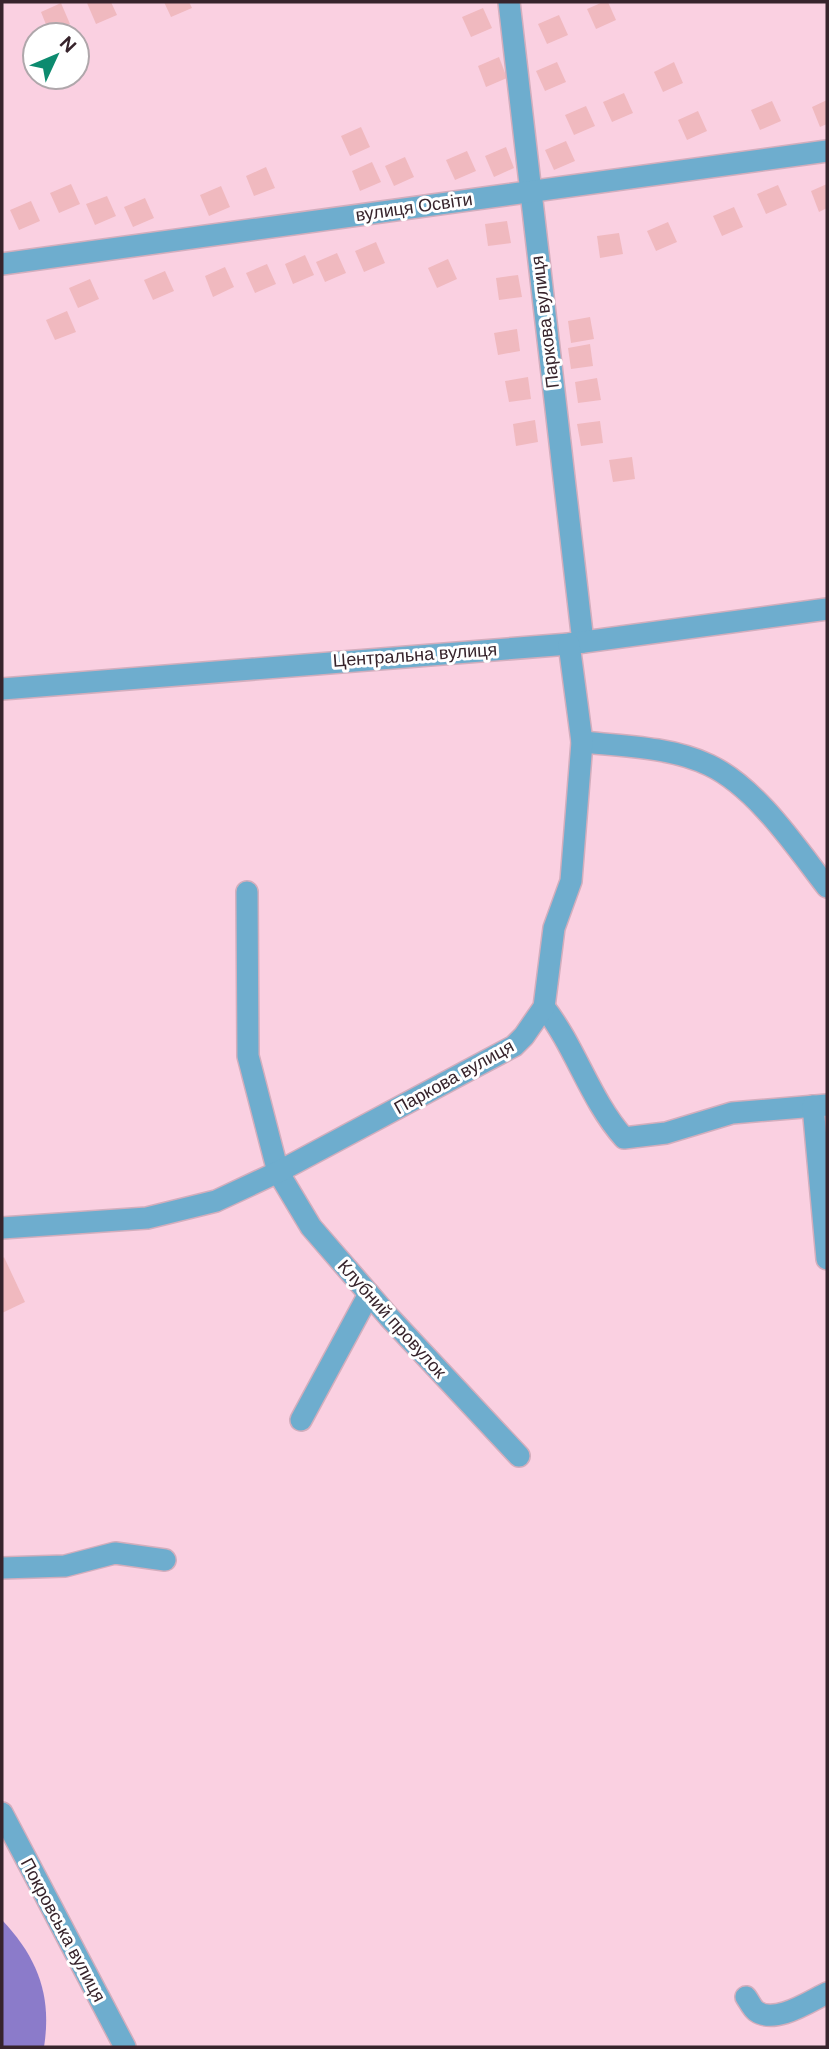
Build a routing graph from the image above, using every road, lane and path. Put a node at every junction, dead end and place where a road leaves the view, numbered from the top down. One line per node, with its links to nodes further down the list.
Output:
1 (509, 2): 3 (street, Паркова вулиця)
2 (827, 151): 3 (street, вулиця Освіти)
3 (529, 191): 4 (street, вулиця Освіти); 6 (street, Паркова вулиця)
4 (2, 264)
5 (827, 609): 6 (street, Центральна вулиця)
6 (576, 643): 7 (street, Центральна вулиця); 8 (street, Паркова вулиця)
7 (2, 689)
8 (582, 742): 9 (street); 11 (street, Паркова вулиця)
9 (827, 887)
10 (247, 892): 13 (street, Клубний провулок)
11 (544, 1007): 12 (street); 13 (street, Паркова вулиця)
12 (824, 1105): 15 (street)
13 (278, 1172): 14 (street, Паркова вулиця); 16 (street, Клубний провулок)
14 (2, 1228)
15 (827, 1259)
16 (369, 1294): 17 (street); 18 (street, Клубний провулок)
17 (301, 1420)
18 (519, 1456)
19 (165, 1560): 20 (street)
20 (2, 1569)
21 (2, 1813): 24 (street, Покровська вулиця)
22 (827, 1993): 23 (street)
23 (746, 1997)
24 (125, 2047)

